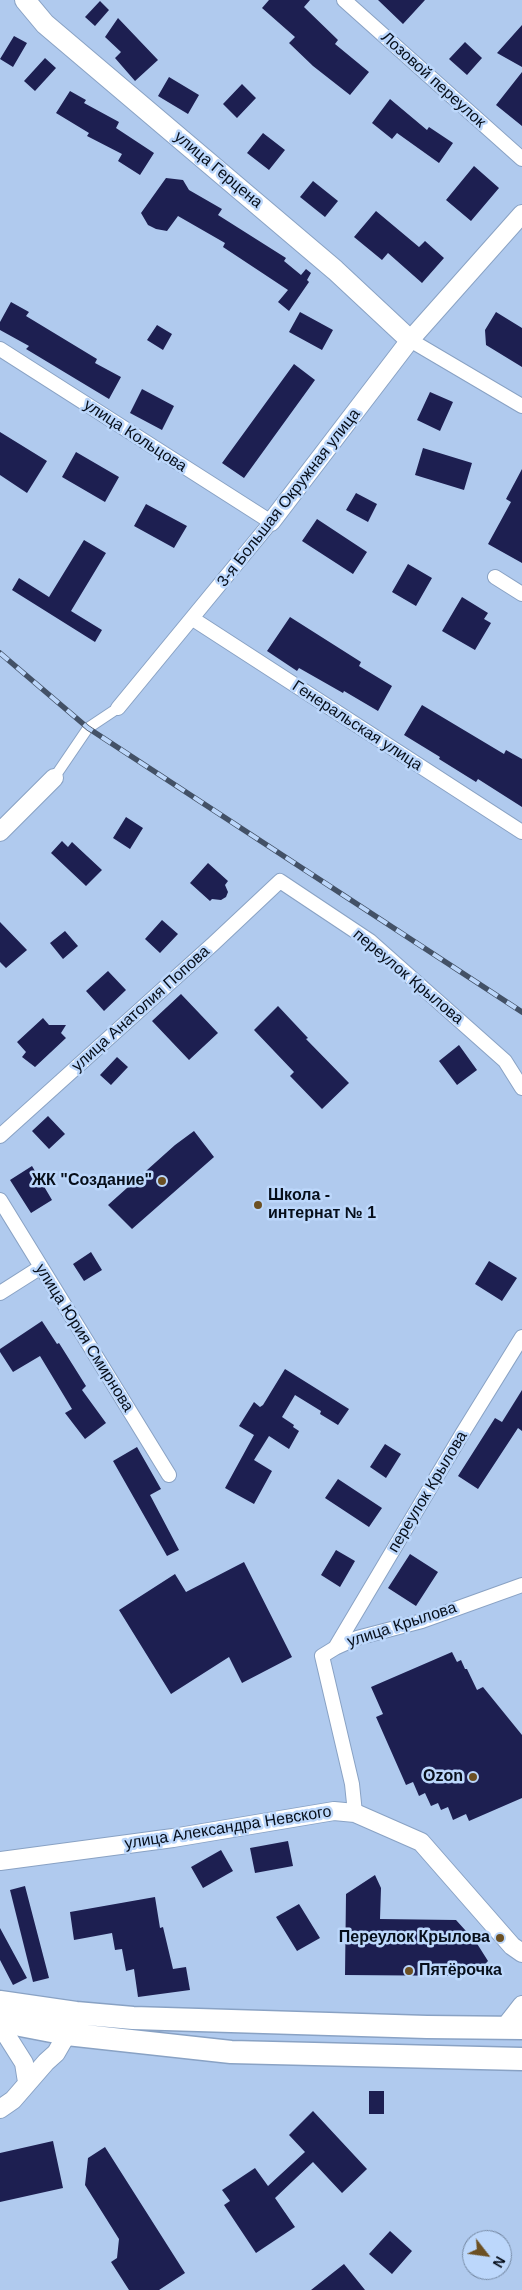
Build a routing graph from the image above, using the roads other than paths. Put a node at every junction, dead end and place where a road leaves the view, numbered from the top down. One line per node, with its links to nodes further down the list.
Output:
1 (25, 0): 5 (main road, улица Герцена)
2 (344, 0): 3 (street, Лозовой переулок)
3 (522, 159)
4 (522, 214): 5 (street, 3-я Большая Окружная улица)
5 (410, 340): 7 (street); 8 (street, 3-я Большая Окружная улица)
6 (0, 349): 8 (street, улица Кольцова)
7 (522, 406)
8 (271, 522): 11 (street, 3-я Большая Окружная улица)
9 (495, 577): 10 (street)
10 (522, 594)
11 (193, 619): 12 (street, 3-я Большая Окружная улица); 15 (street, Генеральская улица)
12 (118, 708): 13 (street, 3-я Большая Окружная улица)
13 (54, 778): 14 (street)
14 (0, 832)
15 (522, 832)
16 (280, 881): 17 (street, переулок Крылова); 18 (street, улица Анатолия Попова)
17 (522, 1088)
18 (0, 1136)
19 (0, 1200): 20 (street, улица Юрия Смирнова)
20 (41, 1267): 21 (street); 23 (street, улица Юрия Смирнова)
21 (0, 1293)
22 (522, 1338): 25 (street, переулок Крылова)
23 (169, 1475)
24 (522, 1585): 25 (street, улица Крылова)
25 (335, 1648): 26 (street, улица Крылова)
26 (355, 1813): 27 (street, улица Александра Невского); 28 (street, улица Александра Невского)
27 (0, 1861)
28 (522, 1953)
29 (0, 2002): 33 (main road)
30 (522, 2005): 33 (street)
31 (0, 2021): 34 (main road)
32 (0, 2025): 36 (street)
33 (513, 2028)
34 (67, 2034): 35 (main road); 36 (street)
35 (522, 2059)
36 (27, 2082): 37 (street)
37 (0, 2110)

